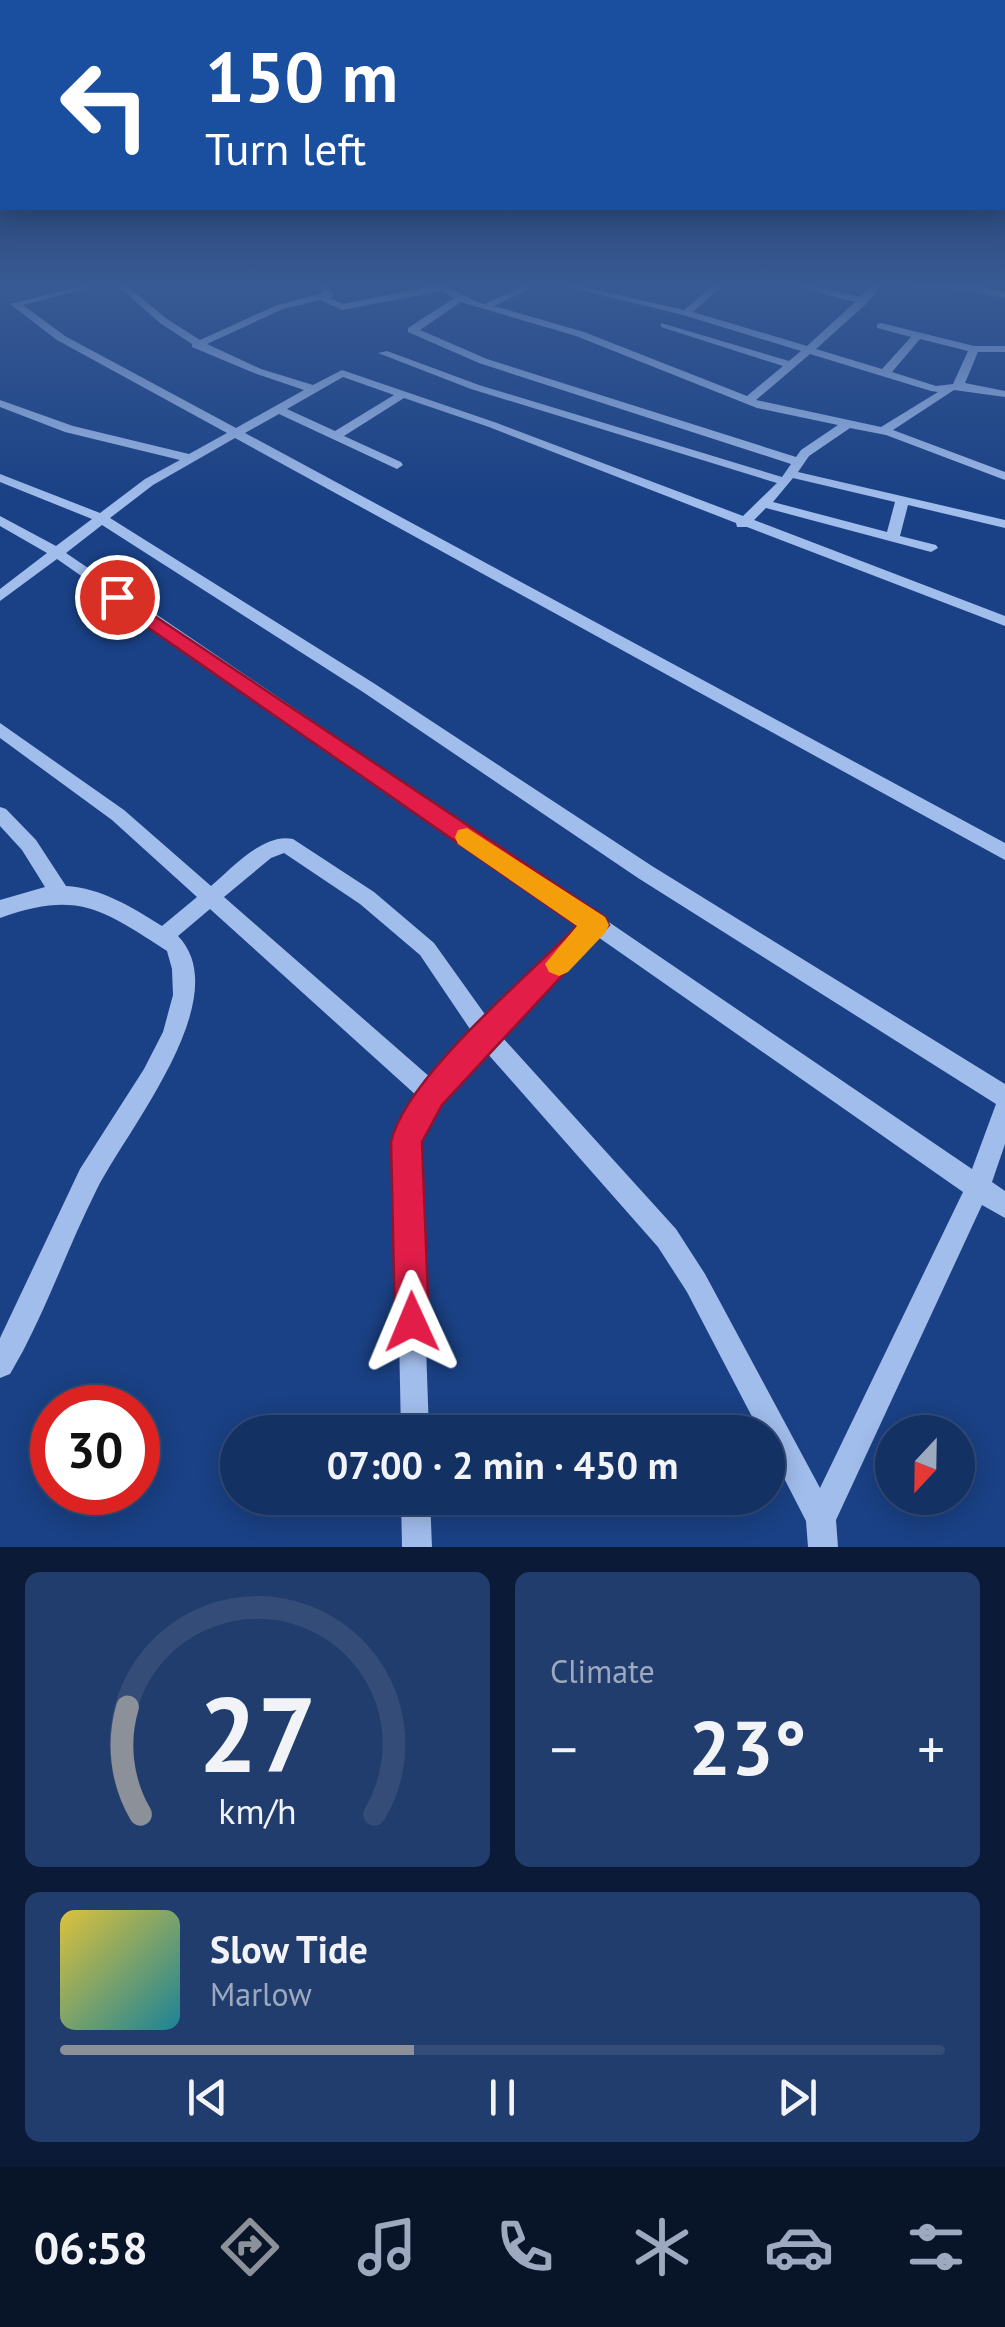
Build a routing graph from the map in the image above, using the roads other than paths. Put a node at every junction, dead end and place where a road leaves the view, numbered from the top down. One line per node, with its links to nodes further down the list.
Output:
1 (97, 357): 24 (street)
2 (222, 357): 15 (street)
3 (395, 357): 14 (street)
4 (473, 357): 11 (street)
5 (638, 357): 19 (street)
6 (766, 357): 12 (street)
7 (801, 357): 12 (street)
8 (833, 357): 13 (street)
9 (899, 357): 13 (street)
10 (969, 357): 16 (street)
11 (479, 360): 14 (street); 28 (street)
12 (791, 365): 19 (street)
13 (885, 373): 16 (street)
14 (444, 376): 17 (street); 28 (street)
15 (311, 388): 17 (street); 21 (street)
16 (953, 388): 18 (street); 23 (street)
17 (410, 394): 25 (street); 35 (street)
18 (1005, 394)
19 (748, 401): 22 (street)
20 (0, 403): 26 (street)
21 (276, 408): 24 (street); 25 (street)
22 (846, 425): 23 (street); 28 (street)
23 (883, 431): 29 (street)
24 (234, 432): 26 (street); 44 (street)
25 (335, 436): 27 (street)
26 (188, 458): 33 (street)
27 (397, 465)
28 (792, 473): 31 (street); 32 (street)
29 (1005, 476)
30 (0, 478): 33 (street)
31 (903, 498): 36 (street); 37 (street)
32 (765, 504): 35 (street); 37 (street)
33 (99, 517): 39 (street); 52 (street)
34 (0, 520): 39 (street)
35 (742, 524): 41 (street)
36 (1005, 524)
37 (893, 536): 38 (street)
38 (931, 548)
39 (54, 552): 40 (street); 48 (street)
40 (0, 596)
41 (1005, 621)
42 (0, 729): 46 (street)
43 (0, 814): 45 (street)
44 (1005, 852)
45 (58, 891): 47 (street); 49 (street)
46 (212, 894): 49 (street); 50 (street); 51 (street)
47 (0, 910)
48 (596, 925): 50 (street); 54 (street)
49 (163, 937): 56 (street)
50 (489, 1037): 51 (street); 59 (street)
51 (432, 1094): 57 (street)
52 (1005, 1097)
53 (1005, 1111): 54 (street)
54 (978, 1187): 55 (street); 59 (street)
55 (1005, 1206)
56 (0, 1364)
57 (415, 1415)
58 (416, 1515): 60 (street)
59 (821, 1519): 61 (street)
60 (417, 1547)
61 (823, 1547)

